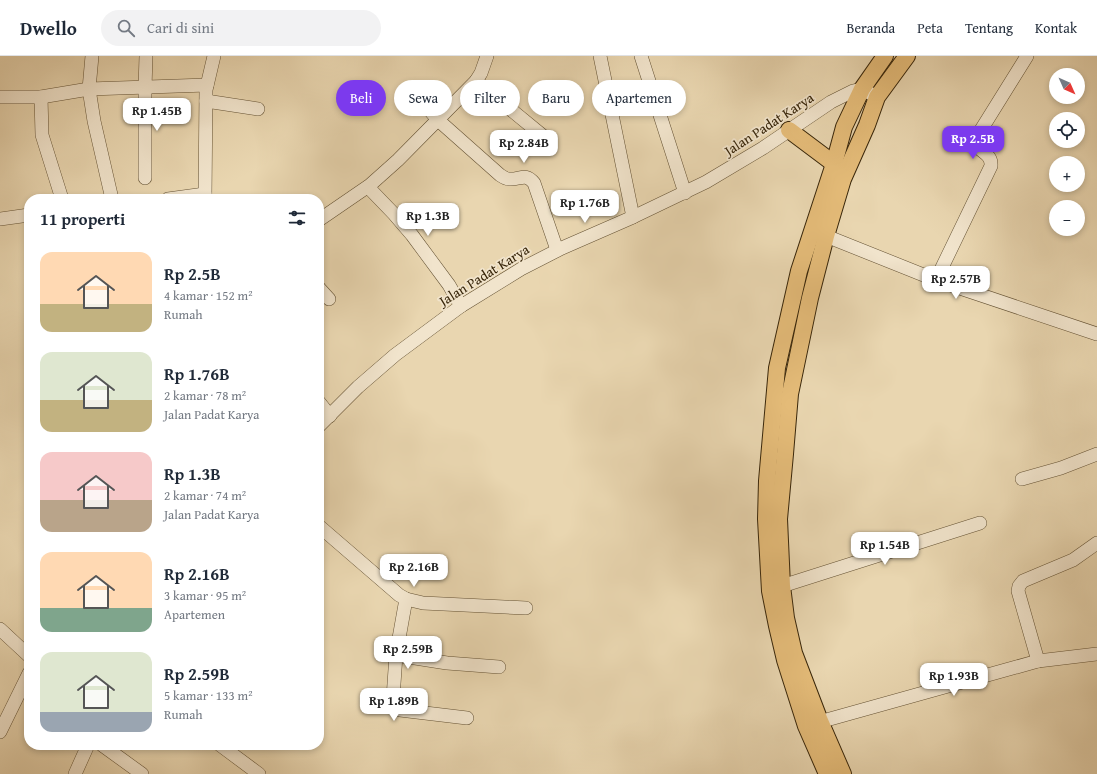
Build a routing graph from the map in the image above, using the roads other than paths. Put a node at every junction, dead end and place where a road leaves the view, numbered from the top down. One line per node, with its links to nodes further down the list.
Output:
1 (92, 56): 13 (street)
2 (146, 56): 12 (street)
3 (214, 56): 11 (street)
4 (487, 56): 10 (street)
5 (600, 56): 35 (street)
6 (641, 56): 29 (street)
7 (885, 56): 14 (main road)
8 (907, 56): 18 (main road)
9 (1027, 56): 39 (street)
10 (477, 80)
11 (207, 85): 12 (street); 19 (street)
12 (145, 88): 13 (street); 27 (street)
13 (89, 89): 16 (street); 31 (street)
14 (862, 89): 18 (street); 24 (street, Jalan Padat Karya); 26 (main road)
15 (0, 97): 16 (street)
16 (41, 97): 30 (street)
17 (460, 97): 23 (street)
18 (877, 97): 26 (main road)
19 (206, 101): 20 (street); 32 (street)
20 (258, 109)
21 (435, 116): 23 (street)
22 (519, 116): 25 (street)
23 (438, 120): 28 (street); 38 (street)
24 (789, 130): 26 (main road); 29 (street, Jalan Padat Karya)
25 (543, 136)
26 (839, 169): 37 (main road); 63 (main road)
27 (145, 178)
28 (368, 187): 34 (street); 42 (street)
29 (684, 193): 35 (street, Jalan Padat Karya)
30 (60, 194)
31 (111, 194)
32 (205, 194)
33 (24, 216): 36 (street)
34 (324, 217)
35 (633, 217): 38 (street, Jalan Padat Karya)
36 (0, 219)
37 (826, 236): 39 (street); 52 (main road)
38 (557, 250): 42 (street, Jalan Padat Karya)
39 (936, 280): 43 (street)
40 (324, 294): 41 (street)
41 (329, 299)
42 (461, 306): 45 (street, Jalan Padat Karya)
43 (1097, 334)
44 (324, 408): 45 (street)
45 (330, 416): 46 (street, Jalan Padat Karya)
46 (324, 421)
47 (1097, 454): 48 (street)
48 (1022, 479)
49 (980, 522): 52 (street)
50 (324, 530): 53 (street)
51 (1097, 543): 59 (street)
52 (782, 586): 63 (main road)
53 (406, 599): 54 (street); 58 (street)
54 (526, 608)
55 (0, 629): 56 (street)
56 (24, 651)
57 (1097, 654): 59 (street)
58 (396, 656): 60 (street); 62 (street)
59 (1038, 661): 63 (street)
60 (499, 667)
61 (24, 683): 64 (street)
62 (467, 718)
63 (813, 723): 71 (main road); 72 (main road)
64 (0, 732)
65 (86, 750): 69 (street)
66 (109, 750): 70 (street)
67 (226, 750): 68 (street)
68 (254, 772)
69 (75, 774)
70 (142, 774)
71 (827, 774)
72 (843, 774)

